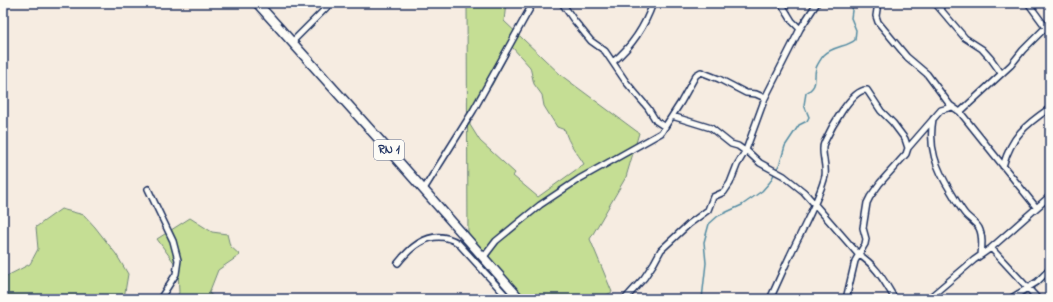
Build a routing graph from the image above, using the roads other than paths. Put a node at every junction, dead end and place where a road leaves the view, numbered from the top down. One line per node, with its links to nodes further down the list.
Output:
1 (257, 3): 14 (main road, RN 1)
2 (331, 3): 14 (street)
3 (533, 3): 28 (street)
4 (562, 3): 15 (street)
5 (653, 3): 15 (street)
6 (781, 3): 12 (street)
7 (817, 3): 12 (street)
8 (878, 3): 18 (street)
9 (935, 3): 16 (street)
10 (1028, 3): 11 (street)
11 (1046, 27): 13 (street); 16 (street)
12 (800, 28): 17 (street)
13 (1050, 32)
14 (292, 42): 28 (main road, RN 1)
15 (613, 62): 23 (street)
16 (1001, 73): 20 (street)
17 (765, 98): 21 (street); 25 (street)
18 (952, 107): 20 (street); 22 (street)
19 (1050, 108): 26 (street)
20 (960, 112): 26 (street)
21 (672, 116): 23 (street); 25 (street)
22 (933, 119): 24 (street); 34 (street)
23 (665, 127): 35 (street)
24 (908, 148): 30 (street); 33 (street)
25 (746, 151): 30 (street); 42 (street)
26 (1003, 166): 31 (street)
27 (148, 188): 39 (street)
28 (424, 189): 35 (main road, RN 1)
29 (1050, 196): 31 (street)
30 (815, 203): 33 (street); 43 (street)
31 (1036, 207): 32 (street)
32 (991, 248): 34 (street); 38 (street)
33 (858, 254): 44 (street); 45 (street)
34 (981, 255): 46 (street)
35 (484, 258): 41 (main road, RN 1)
36 (398, 262): 40 (street)
37 (1050, 269): 38 (street)
38 (1027, 288): 47 (street); 48 (street)
39 (160, 299)
40 (510, 299)
41 (520, 299)
42 (625, 299)
43 (770, 299)
44 (846, 299)
45 (895, 299)
46 (928, 299)
47 (1010, 299)
48 (1038, 299)

